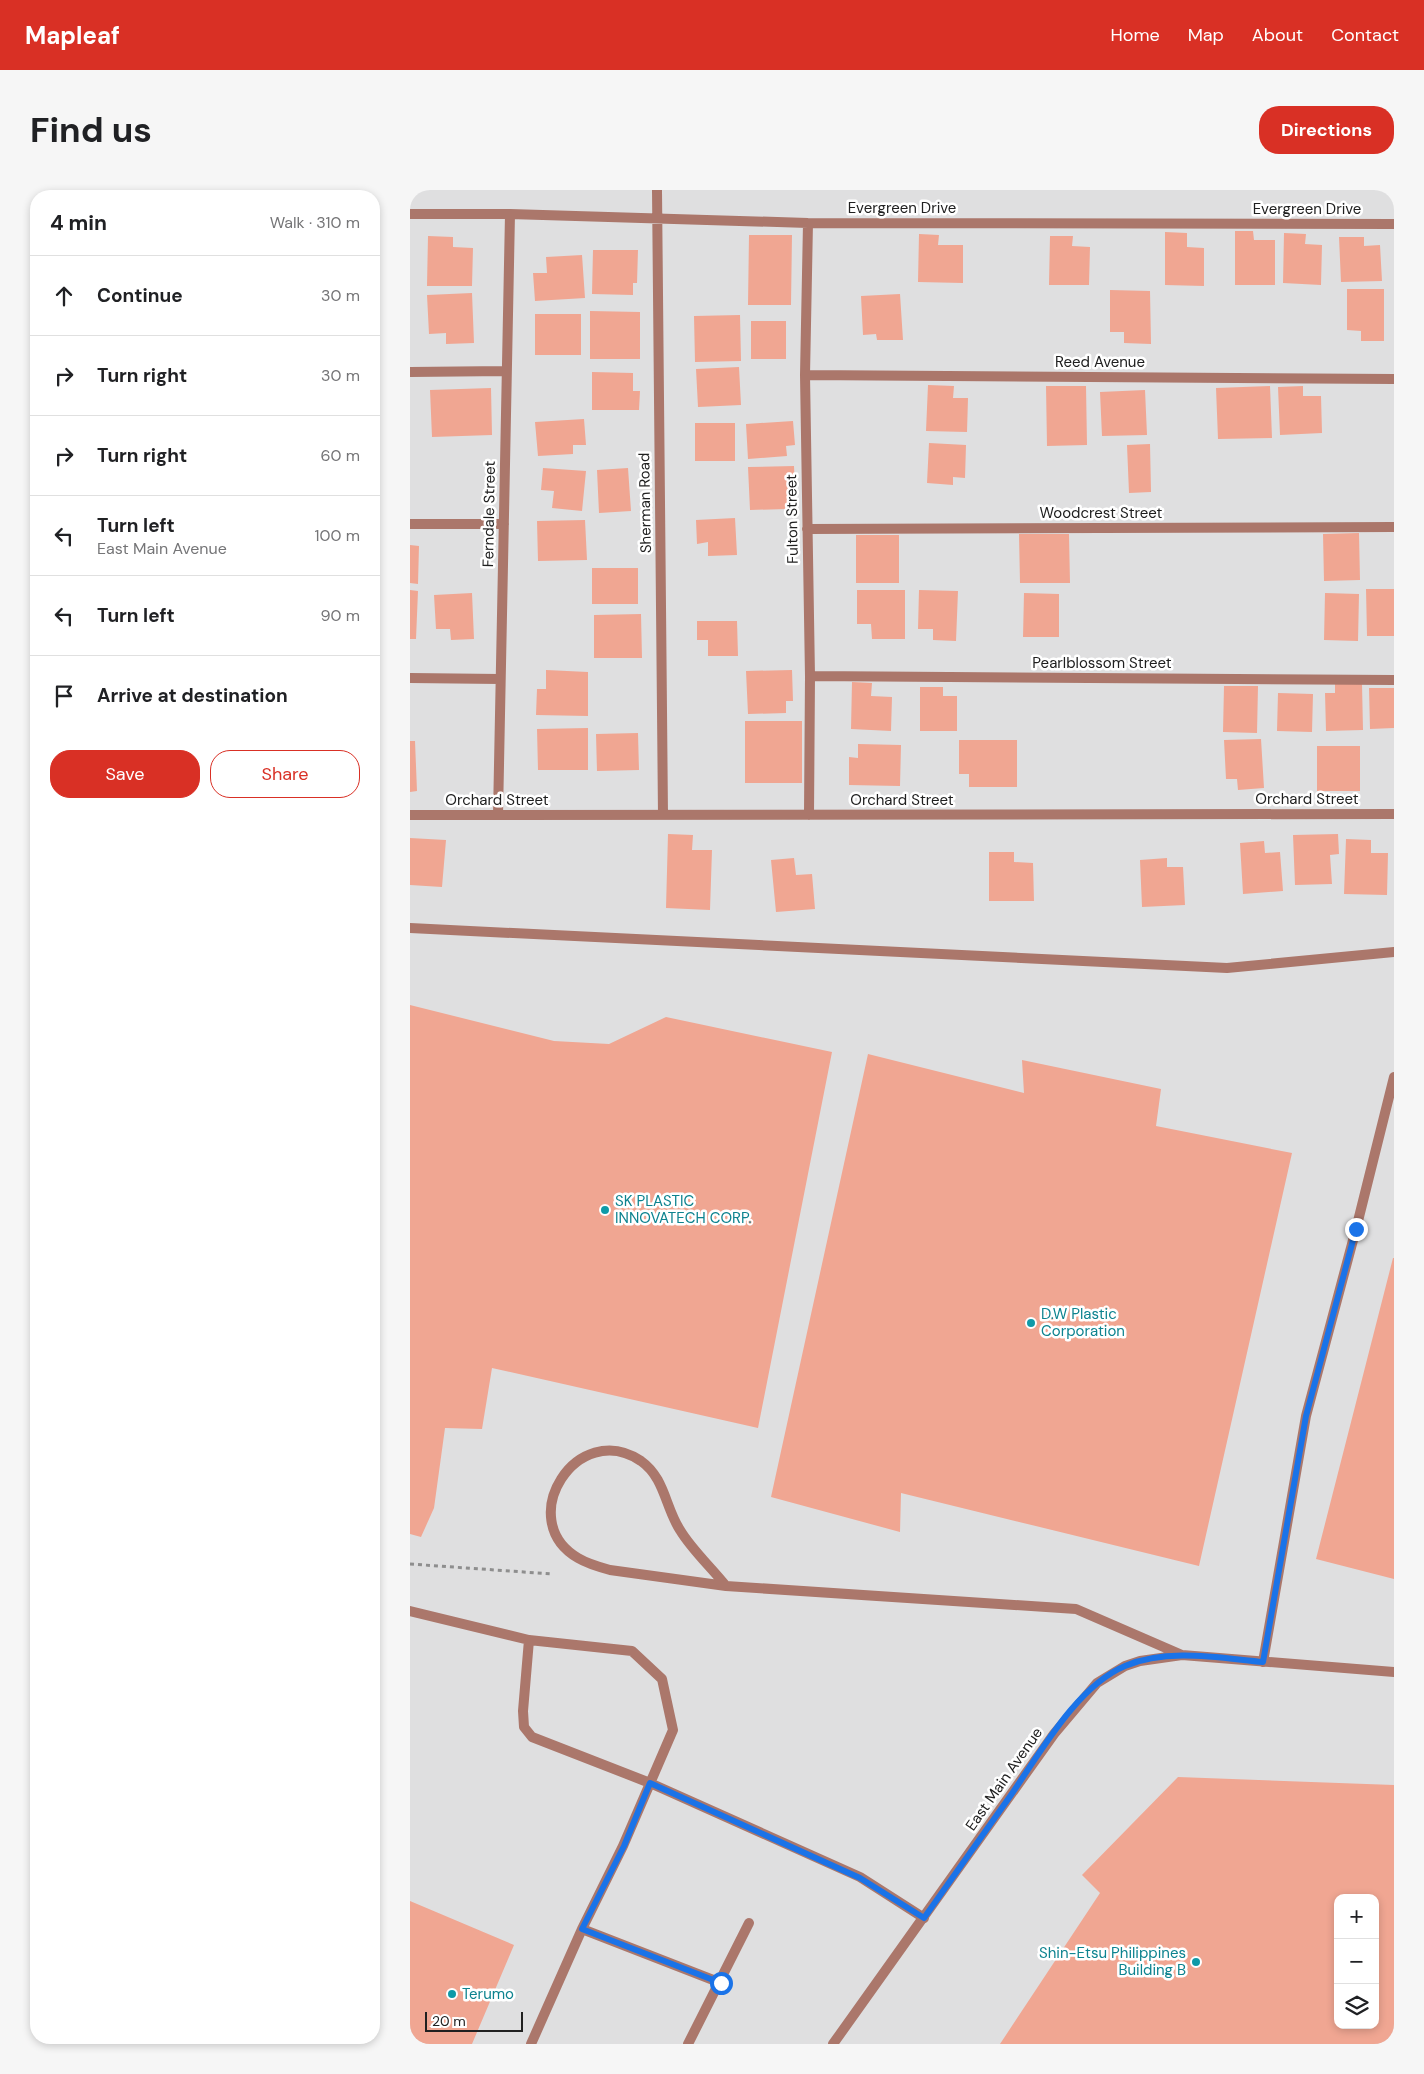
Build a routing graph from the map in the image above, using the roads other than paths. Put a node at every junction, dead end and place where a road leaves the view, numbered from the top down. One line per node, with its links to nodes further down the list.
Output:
1 (657, 190): 4 (street, Sherman Road)
2 (410, 214): 3 (street, Evergreen Drive)
3 (510, 214): 4 (street, Evergreen Drive); 7 (street, Ferndale Street)
4 (658, 218): 5 (street, Evergreen Drive); 22 (street, Sherman Road)
5 (808, 222): 6 (street, Evergreen Drive); 9 (street, Fulton Street)
6 (1394, 224)
7 (506, 371): 8 (street); 12 (street, Ferndale Street)
8 (410, 372)
9 (805, 375): 10 (street, Reed Avenue); 14 (street, Fulton Street)
10 (1394, 379)
11 (410, 524): 12 (street)
12 (504, 524): 17 (street, Ferndale Street)
13 (1394, 527): 14 (street, Woodcrest Street)
14 (807, 529): 15 (street, Fulton Street)
15 (810, 676): 18 (street, Pearlblossom Street); 23 (street, Fulton Street)
16 (410, 678): 17 (street)
17 (500, 679): 21 (street, Ferndale Street)
18 (1394, 680)
19 (1394, 814): 23 (street, Orchard Street)
20 (410, 815): 21 (street, Orchard Street)
21 (498, 815): 22 (street, Orchard Street)
22 (663, 815): 23 (street, Orchard Street)
23 (809, 815)
24 (410, 928): 25 (street)
25 (1394, 952)
26 (1394, 1077): 31 (street)
27 (726, 1586): 27 (street); 30 (street)
28 (410, 1611): 29 (street)
29 (529, 1640): 33 (street); 33 (street)
30 (1182, 1656): 31 (street, East Main Avenue); 34 (street, East Main Avenue)
31 (1263, 1662): 32 (street, East Main Avenue)
32 (1394, 1672)
33 (650, 1783): 34 (street); 36 (street)
34 (924, 1918): 40 (street, East Main Avenue)
35 (749, 1923): 37 (street)
36 (582, 1929): 37 (street); 38 (street)
37 (721, 1983): 39 (street)
38 (531, 2044)
39 (688, 2044)
40 (832, 2044)

